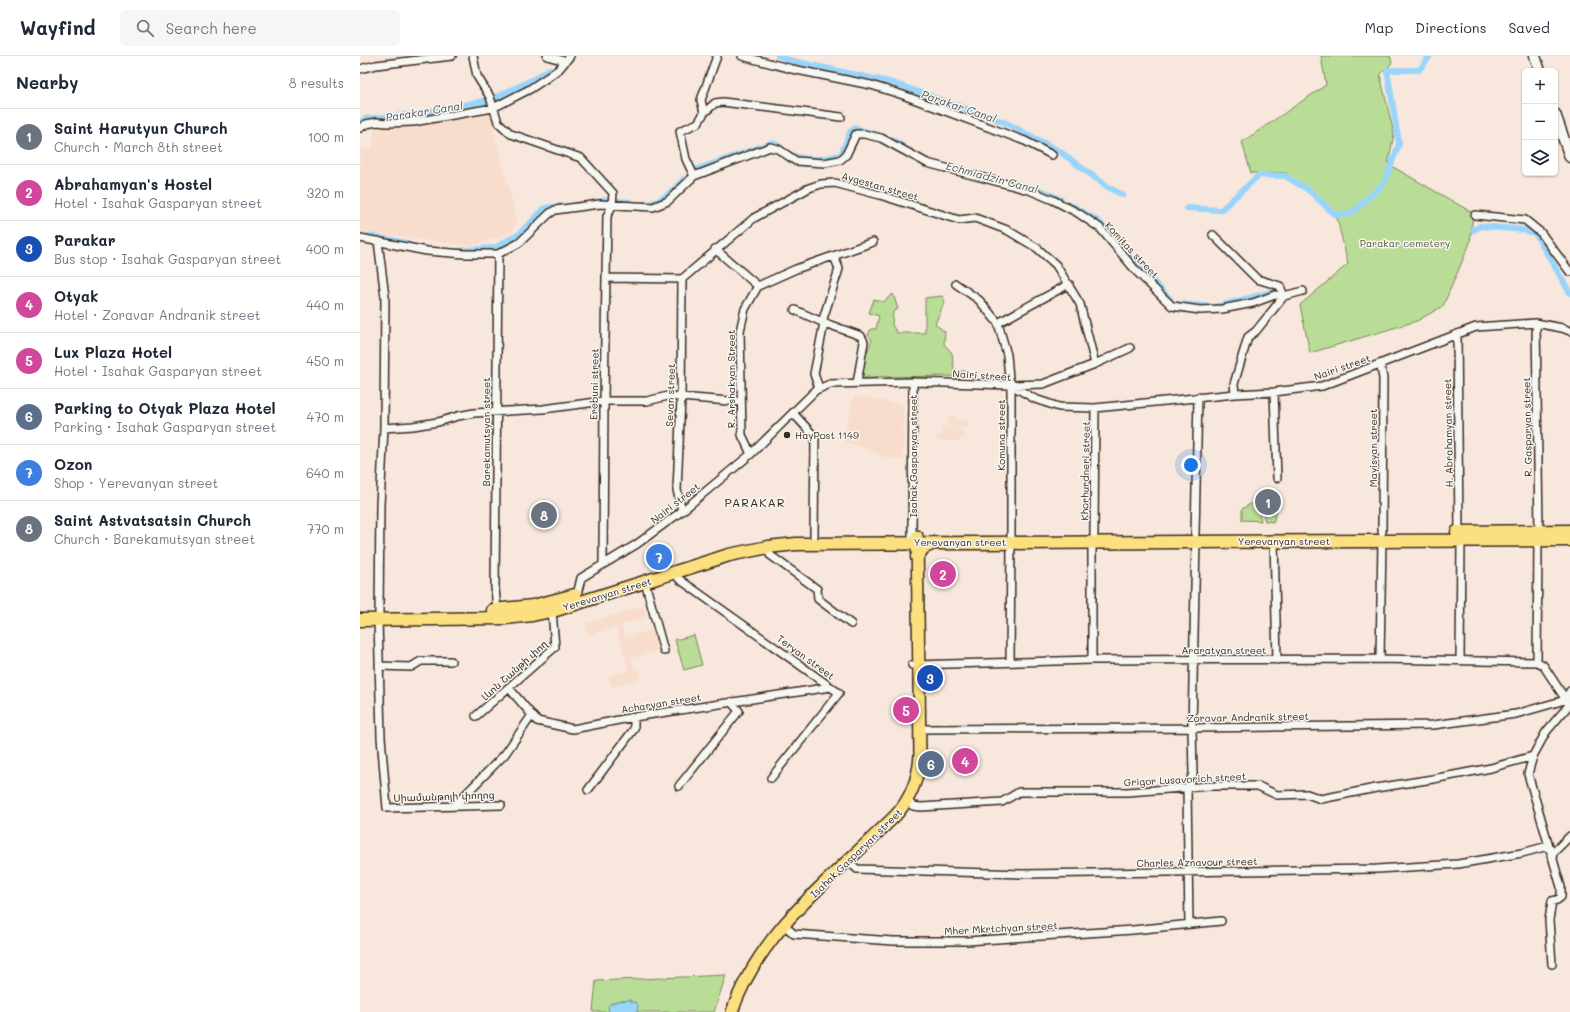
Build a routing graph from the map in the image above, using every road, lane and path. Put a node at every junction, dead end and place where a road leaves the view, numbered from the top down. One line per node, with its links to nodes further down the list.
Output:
1 (452, 56): 9 (street)
2 (473, 56): 10 (street)
3 (547, 56): 7 (street)
4 (716, 56): 11 (street)
5 (742, 56): 15 (street)
6 (1535, 56): 8 (main road)
7 (567, 59): 10 (street)
8 (1539, 68)
9 (360, 69)
10 (493, 108): 14 (street); 18 (street)
11 (704, 114): 12 (street); 17 (street)
12 (841, 117)
13 (1558, 123): 16 (main road)
14 (360, 128)
15 (1052, 155)
16 (1570, 157)
17 (694, 176): 18 (street, Komitas street); 34 (street, Komitas street)
18 (612, 206): 25 (street, Komitas street); 28 (street, Erebuni street)
19 (1475, 215): 27 (street)
20 (1213, 235): 34 (street)
21 (360, 238): 22 (street, Komitas street)
22 (378, 241): 25 (street, Komitas street); 57 (street)
23 (873, 242): 26 (street)
24 (715, 249): 29 (street, Aygestan street); 31 (street, Aygestan street); 32 (street)
25 (498, 254): 55 (street, Barekamutsyan street)
26 (834, 256): 32 (street); 36 (street)
27 (1570, 272)
28 (606, 278): 29 (street); 52 (street, Erebuni street)
29 (682, 279): 50 (street, Sevan street)
30 (956, 284): 37 (street, Komuna street)
31 (1069, 284): 37 (street); 42 (street, Aygestan street)
32 (758, 286): 53 (street, R. Arshakyan Street)
33 (1303, 291): 34 (street, Komitas street)
34 (1284, 296): 49 (street)
35 (796, 310): 36 (street)
36 (823, 323): 45 (street); 47 (street)
37 (998, 323): 46 (street, Komuna street)
38 (1536, 323): 39 (street, Nairi street); 40 (street, Nairi street); 62 (street, R. Gasparyan street)
39 (1570, 331)
40 (1457, 335): 43 (street, Nairi street); 65 (street, H. Abrahamyan street)
41 (1130, 348): 42 (street)
42 (1095, 364): 46 (street)
43 (1380, 364): 48 (street, Nairi street); 64 (street, Mayisyan street)
44 (912, 382): 45 (street, Nairi street); 46 (street, Nairi street); 66 (street, Isahak Gasparyan street)
45 (857, 383): 47 (street, Nairi street)
46 (1011, 385): 54 (street, Nairi street); 69 (street, Komuna street)
47 (819, 388): 56 (street, Nairi street)
48 (1274, 392): 49 (street, Nairi street); 59 (street)
49 (1235, 394): 51 (street, Nairi street)
50 (681, 398): 52 (street); 53 (street); 60 (street, Sevan street)
51 (1198, 398): 54 (street, Nairi street); 68 (street)
52 (604, 401): 55 (street); 75 (street, Erebuni street)
53 (741, 402): 58 (street, R. Arshakyan Street)
54 (1096, 408): 67 (street, Khorhurdneri street)
55 (496, 412): 57 (street); 79 (street, Barekamutsyan street)
56 (793, 413): 58 (street, Nairi street); 63 (street)
57 (384, 428): 82 (street)
58 (751, 454): 60 (street, Nairi street)
59 (1277, 478)
60 (682, 511): 75 (street, Nairi street)
61 (1570, 531): 62 (highway, Yerevanyan street)
62 (1538, 535): 65 (highway, Yerevanyan street); 70 (highway, Yerevanyan street); 93 (street, R. Gasparyan street)
63 (814, 536): 66 (highway, Yerevanyan street); 78 (highway, Yerevanyan street)
64 (1382, 536): 65 (highway, Yerevanyan street); 68 (highway, Yerevanyan street); 71 (highway, Yerevanyan street); 86 (street, Mayisyan street)
65 (1460, 536): 92 (street, H. Abrahamyan street)
66 (914, 537): 69 (highway, Yerevanyan street); 72 (highway, Yerevanyan street); 73 (highway, Yerevanyan street); 74 (main road, Isahak Gasparyan street); 94 (main road, Isahak Gasparyan street)
67 (1093, 538): 68 (highway, Yerevanyan street); 69 (highway, Yerevanyan street); 87 (street, Khorhurdneri street)
68 (1196, 538): 71 (highway, Yerevanyan street); 88 (street)
69 (1011, 539): 72 (highway, Yerevanyan street); 91 (street, Komuna street)
70 (1570, 540)
71 (1274, 541): 89 (street)
72 (934, 542): 74 (highway)
73 (768, 547): 76 (highway, Yerevanyan street); 84 (street)
74 (917, 557): 94 (main road, Isahak Gasparyan street)
75 (603, 564): 78 (street, Nairi street)
76 (676, 572): 77 (highway, Yerevanyan street); 96 (street, Teryan street)
77 (645, 582): 80 (highway, Yerevanyan street); 85 (street)
78 (577, 595): 79 (highway, Yerevanyan street)
79 (498, 610): 82 (highway, Yerevanyan street)
80 (552, 611): 82 (highway, Yerevanyan street); 97 (street, Լևոն Շանթի փող)
81 (360, 613): 82 (highway, Yerevanyan street)
82 (378, 616): 83 (highway, Yerevanyan street); 95 (street)
83 (360, 620)
84 (852, 624)
85 (664, 651)
86 (1380, 659): 89 (street, Araratyan street); 92 (street, Araratyan street)
87 (1092, 660): 88 (street, Araratyan street); 91 (street, Araratyan street)
88 (1194, 660): 89 (street, Araratyan street); 104 (street)
89 (1277, 660)
90 (451, 661): 95 (street)
91 (1010, 661): 94 (street, Araratyan street)
92 (1460, 661): 93 (street, Araratyan street)
93 (1537, 662): 100 (street)
94 (915, 665): 105 (main road, Isahak Gasparyan street); 123 (main road, Isahak Gasparyan street)
95 (379, 666): 112 (street, Սիամանթոյի փողոց)
96 (831, 687): 99 (street, Acharyan street); 107 (street, Teryan street)
97 (509, 688): 101 (street, Acharyan street); 102 (street, Լևոն Շանթի փող)
98 (1570, 692): 100 (street)
99 (731, 702): 103 (street, Acharyan street); 108 (street)
100 (1568, 704): 104 (street, Zoravar Andranik street); 106 (street)
101 (532, 715): 103 (street, Acharyan street); 112 (street)
102 (476, 716)
103 (634, 717): 110 (street)
104 (1192, 728): 105 (street, Zoravar Andranik street); 109 (street)
105 (920, 729): 111 (main road, Isahak Gasparyan street)
106 (1533, 756): 109 (street, Grigor Lusavorich street); 115 (street)
107 (772, 778)
108 (679, 786)
109 (1187, 788): 111 (street, Grigor Lusavorich street); 118 (street)
110 (588, 790)
111 (907, 801): 117 (main road, Isahak Gasparyan street)
112 (455, 805): 113 (street, Սիամանթոյի փողոց)
113 (501, 805)
114 (1570, 836): 116 (street)
115 (1548, 846): 116 (street); 118 (street, Charles Aznavour street)
116 (1551, 855): 122 (street)
117 (848, 861): 118 (street, Charles Aznavour street); 121 (main road, Isahak Gasparyan street)
118 (1187, 873): 120 (street)
119 (1221, 921): 120 (street, Mher Mkrtchyan street)
120 (1189, 924): 121 (street, Mher Mkrtchyan street)
121 (784, 925): 124 (main road, Isahak Gasparyan street)
122 (1552, 964)
123 (725, 1012)
124 (732, 1012)

